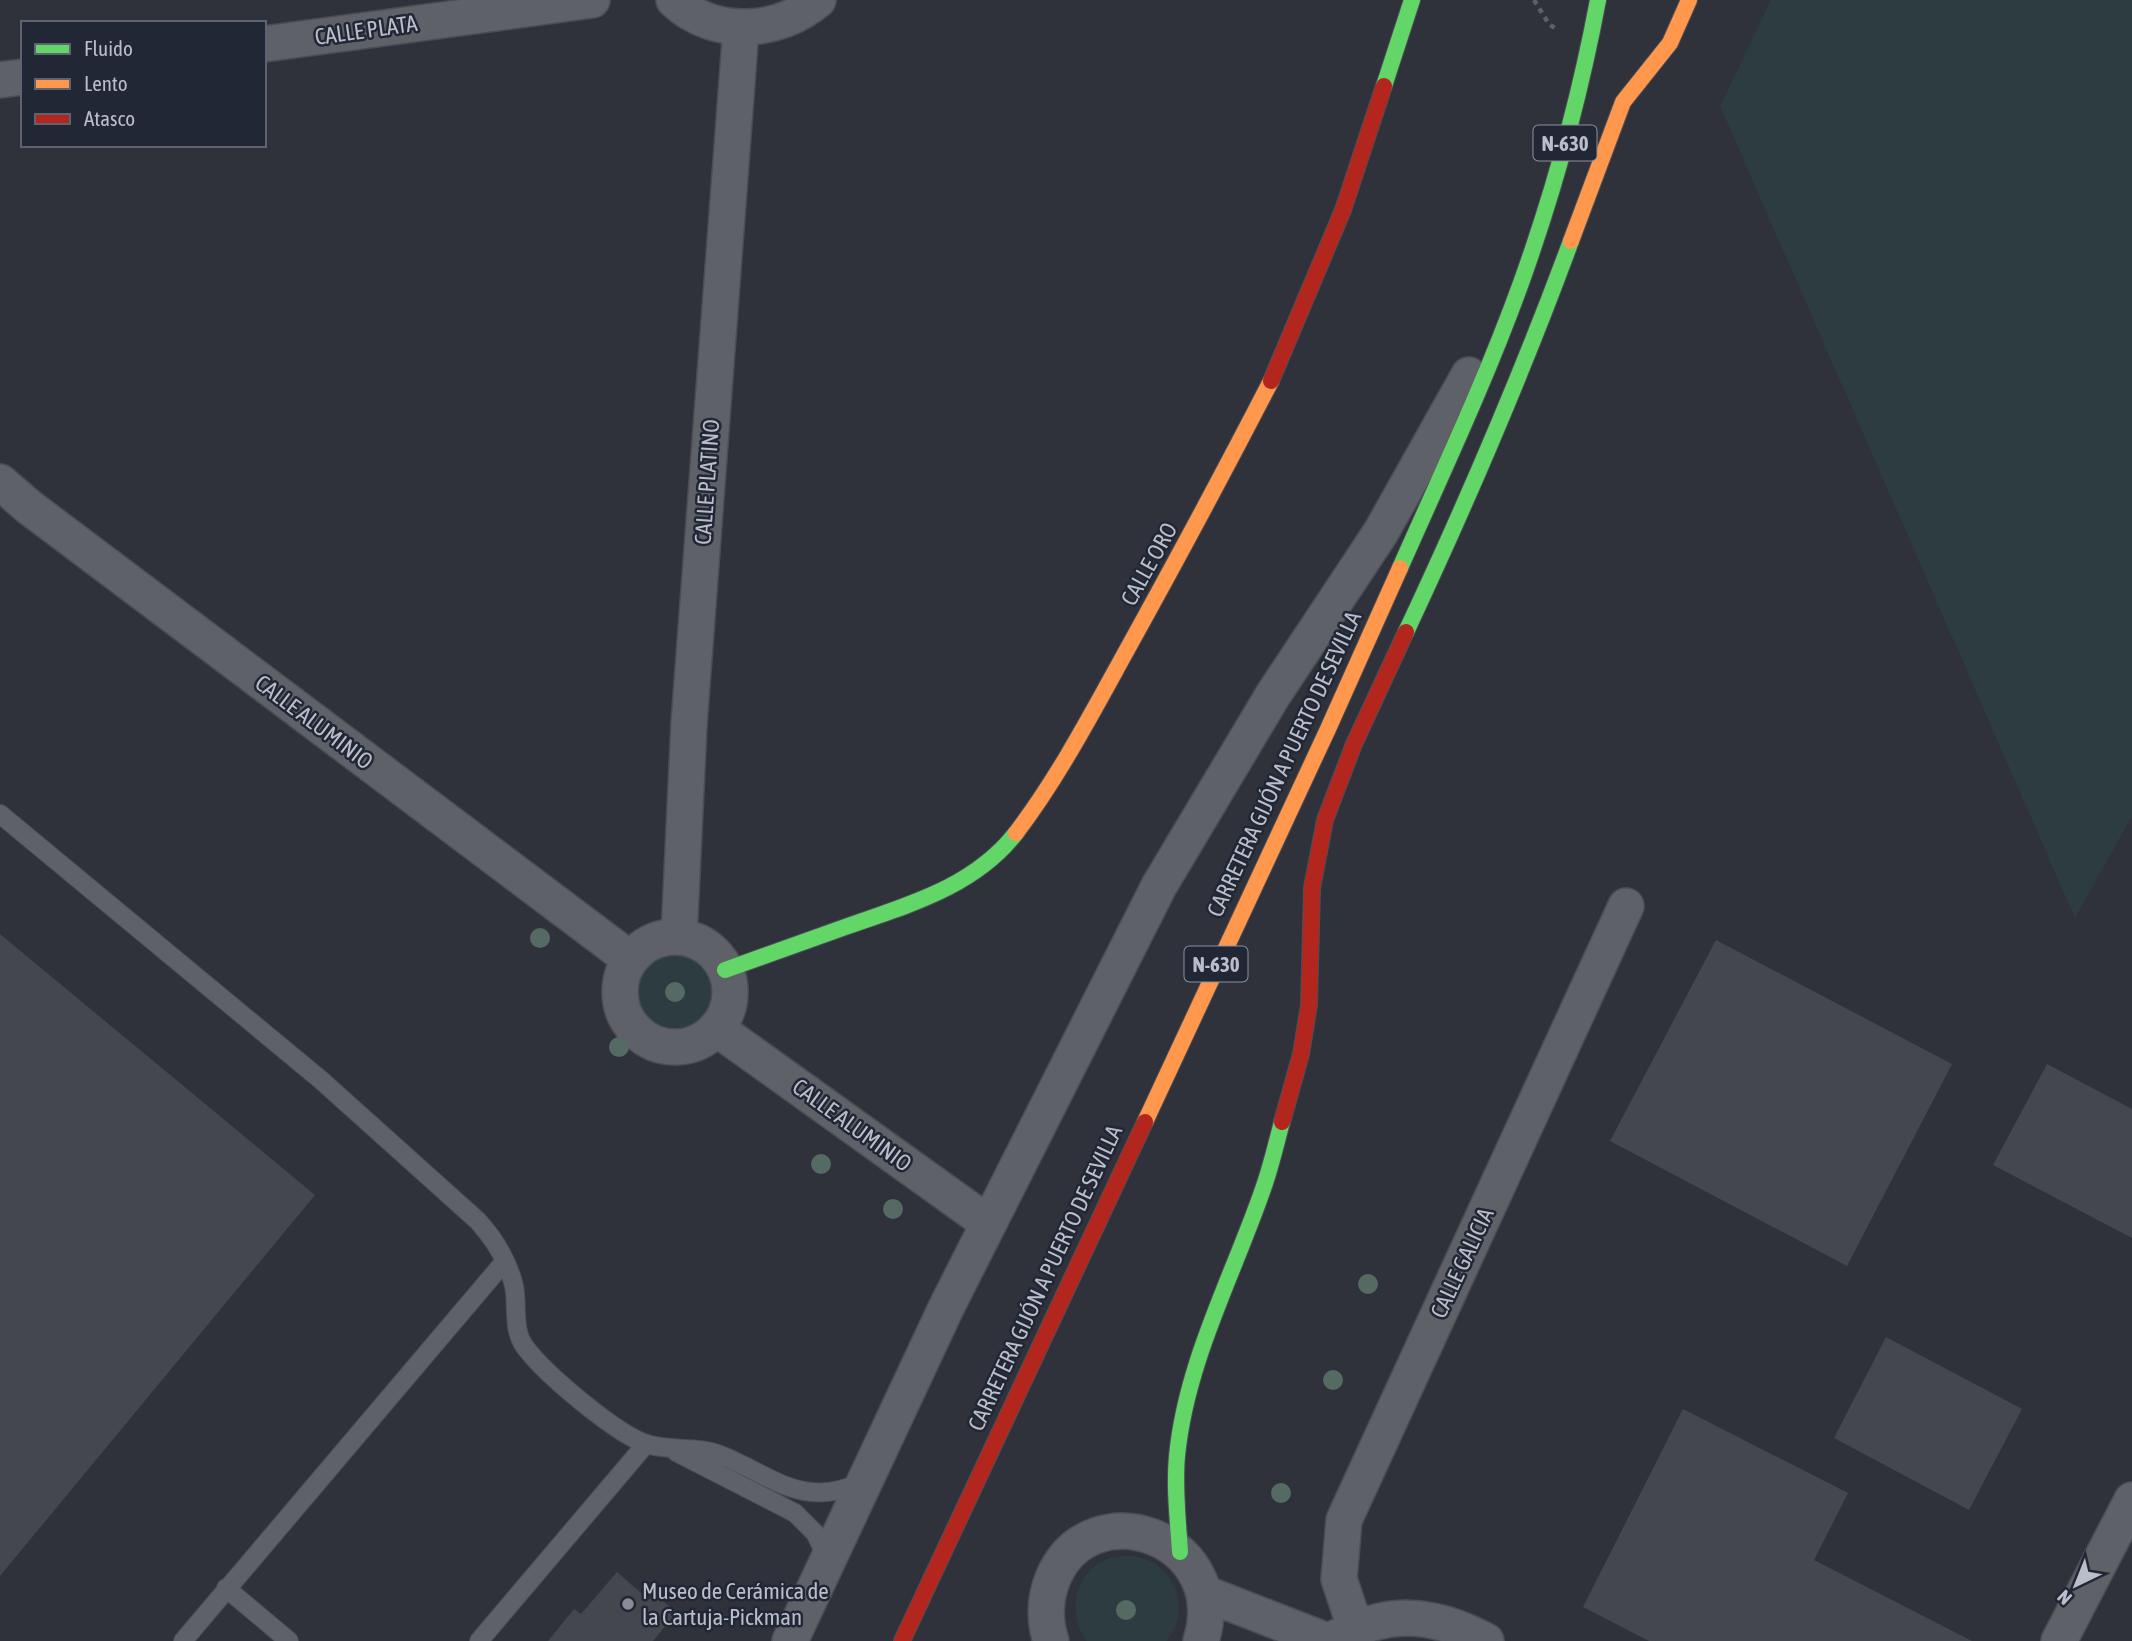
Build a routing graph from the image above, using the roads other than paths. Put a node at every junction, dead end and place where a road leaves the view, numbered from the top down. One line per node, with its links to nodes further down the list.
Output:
1 (593, 0): 8 (street, CALLE PLATA)
2 (674, 0): 7 (street)
3 (818, 0): 7 (street)
4 (1412, 0): 19 (main road, CALLE ORO)
5 (1598, 0): 11 (main road, CARRETERA GIJÓN A PUERTO DE SEVILLA / N-630)
6 (1689, 0): 13 (main road)
7 (741, 28): 17 (street, CALLE PLATINO)
8 (266, 44)
9 (21, 77): 10 (street)
10 (0, 80)
11 (1521, 283): 13 (street); 14 (main road, CARRETERA GIJÓN A PUERTO DE SEVILLA / N-630); 21 (street)
12 (0, 482): 18 (street, CALLE ALUMINIO)
13 (1447, 544): 14 (street); 27 (main road)
14 (1328, 729): 37 (main road, CARRETERA GIJÓN A PUERTO DE SEVILLA / N-630)
15 (0, 814): 22 (lane)
16 (1626, 906): 31 (street, CALLE GALICIA)
17 (679, 937): 18 (street); 19 (street)
18 (630, 959): 20 (street)
19 (725, 970): 20 (street)
20 (716, 1028): 21 (street, CALLE ALUMINIO)
21 (988, 1223): 25 (street)
22 (505, 1261): 23 (lane); 29 (lane)
23 (646, 1444): 24 (lane); 35 (lane)
24 (673, 1450): 25 (lane); 28 (lane)
25 (865, 1480): 28 (street)
26 (2132, 1500): 40 (street)
27 (1180, 1552): 30 (street); 32 (street)
28 (826, 1565): 36 (street)
29 (226, 1588): 33 (lane); 34 (lane)
30 (1204, 1593): 31 (street); 38 (street)
31 (1338, 1636): 39 (street)
32 (1051, 1640)
33 (183, 1641)
34 (289, 1641)
35 (479, 1641)
36 (790, 1641)
37 (902, 1641)
38 (1201, 1641)
39 (1486, 1641)
40 (2059, 1641)

